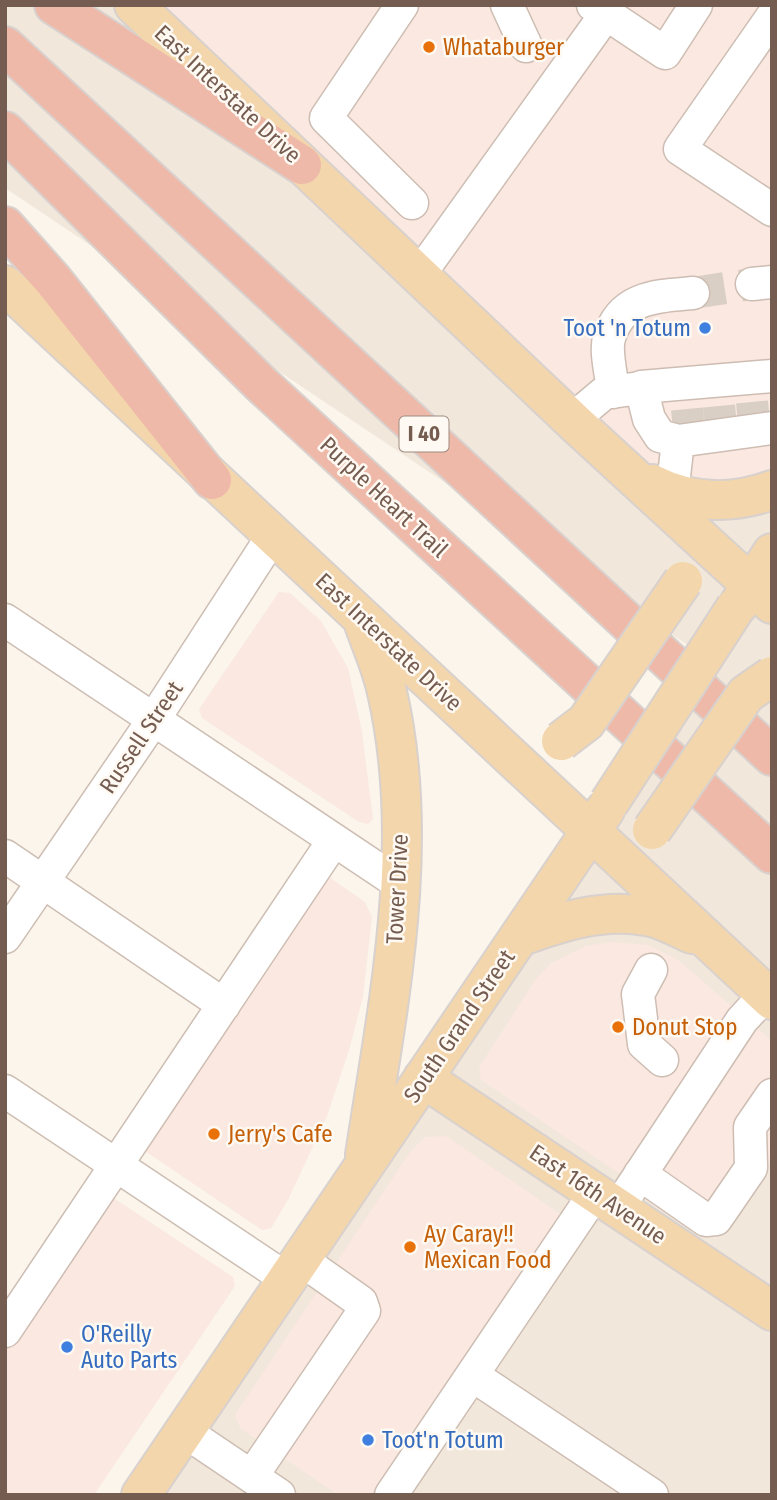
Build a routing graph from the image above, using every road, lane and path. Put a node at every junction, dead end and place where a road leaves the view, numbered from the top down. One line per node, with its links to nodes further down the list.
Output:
1 (54, 5): 11 (highway)
2 (134, 5): 11 (main road, East Interstate Drive)
3 (402, 5): 12 (street)
4 (507, 5): 9 (street)
5 (696, 5): 6 (street)
6 (599, 10): 15 (street)
7 (772, 17): 13 (street)
8 (5, 46): 33 (highway, I 40)
9 (526, 46)
10 (5, 131): 36 (highway, Purple Heart Trail)
11 (302, 165): 15 (main road, East Interstate Drive)
12 (412, 203)
13 (772, 210)
14 (5, 226): 23 (highway)
15 (419, 275): 21 (main road, East Interstate Drive)
16 (5, 285): 23 (main road, East Interstate Drive)
17 (693, 293): 18 (street)
18 (627, 389): 21 (street); 22 (street); 22 (street)
19 (759, 406): 20 (street); 20 (street)
20 (719, 412): 22 (street); 22 (street)
21 (572, 420): 25 (main road, East Interstate Drive)
22 (686, 420): 25 (street)
23 (212, 480): 26 (main road, East Interstate Drive)
24 (772, 490): 25 (main road)
25 (680, 508): 27 (main road, East Interstate Drive); 32 (main road, bridge)
26 (274, 534): 28 (main road, East Interstate Drive); 31 (street, Russell Street)
27 (758, 587): 34 (main road, South Grand Street, bridge)
28 (361, 616): 32 (main road, East Interstate Drive); 39 (main road, Tower Drive)
29 (5, 620): 31 (street)
30 (772, 677): 40 (main road, bridge)
31 (154, 719): 35 (street); 38 (street, Russell Street)
32 (486, 734): 34 (main road, East Interstate Drive)
33 (772, 756)
34 (600, 817): 40 (main road, East Interstate Drive); 42 (main road, South Grand Street)
35 (334, 841): 39 (street); 46 (street)
36 (772, 853)
37 (5, 856): 38 (street)
38 (43, 881): 41 (street, Russell Street); 46 (street)
39 (400, 884): 52 (main road, Tower Drive)
40 (654, 890): 43 (main road, East Interstate Drive)
41 (5, 937)
42 (519, 937): 43 (main road); 48 (main road, South Grand Street)
43 (710, 942): 45 (main road, East Interstate Drive)
44 (651, 970): 47 (street)
45 (769, 997): 53 (street)
46 (224, 1005): 51 (street)
47 (662, 1060)
48 (423, 1078): 52 (main road, South Grand Street); 54 (main road, East 16th Avenue)
49 (5, 1091): 51 (street)
50 (772, 1096): 55 (street)
51 (117, 1165): 57 (street); 59 (street)
52 (363, 1166): 57 (main road, South Grand Street)
53 (640, 1174): 54 (street); 55 (street)
54 (607, 1200): 56 (main road, East 16th Avenue); 60 (street)
55 (711, 1222): 56 (street)
56 (681, 1250): 58 (main road, East 16th Avenue)
57 (294, 1269): 61 (main road, South Grand Street); 62 (street)
58 (772, 1311)
59 (7, 1326)
60 (472, 1375): 65 (street); 66 (street)
61 (184, 1431): 62 (street); 63 (main road, South Grand Street)
62 (252, 1476): 64 (street)
63 (141, 1495)
64 (279, 1495)
65 (391, 1495)
66 (652, 1495)

